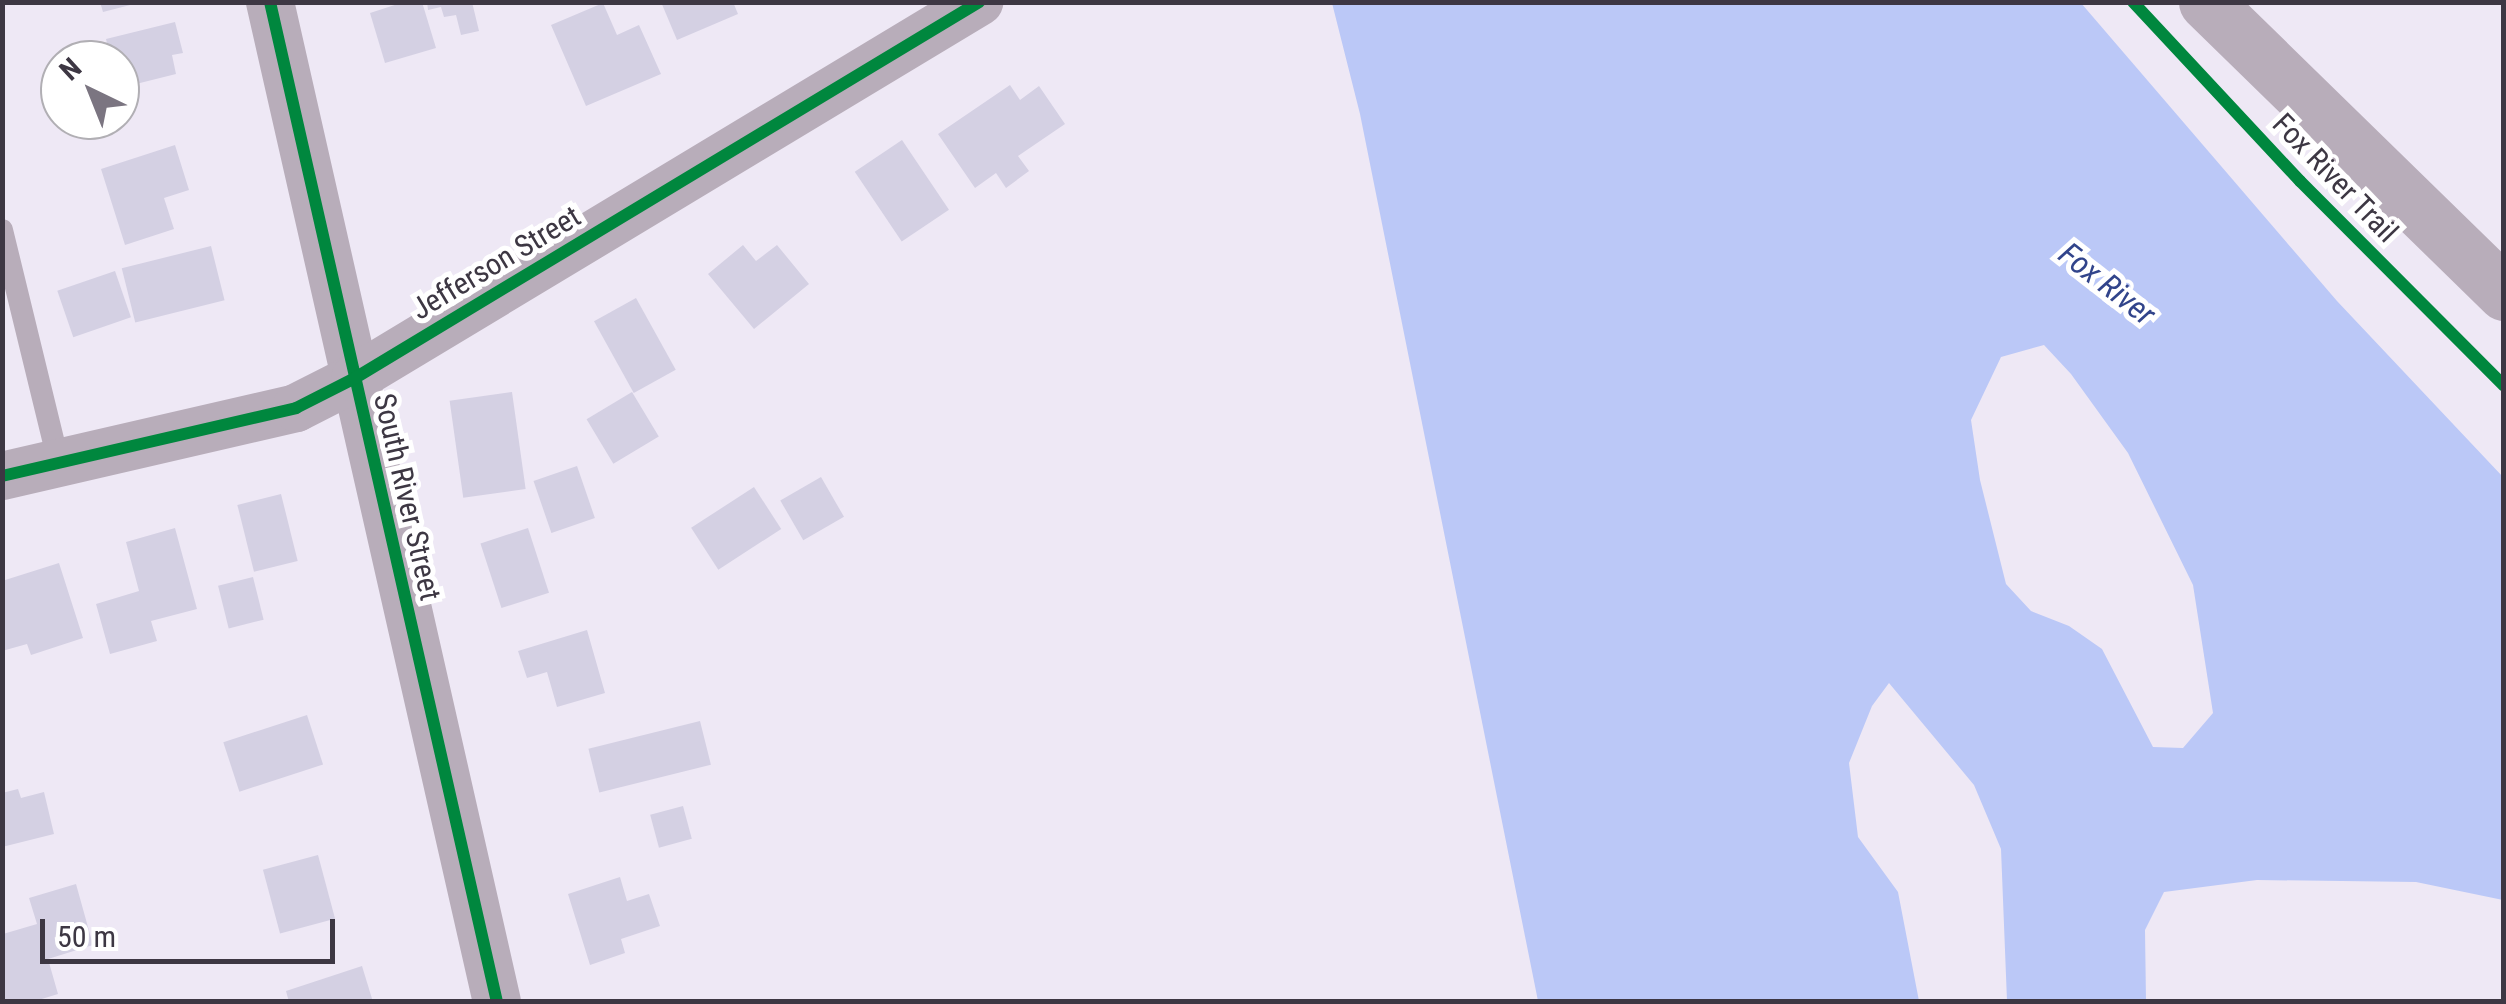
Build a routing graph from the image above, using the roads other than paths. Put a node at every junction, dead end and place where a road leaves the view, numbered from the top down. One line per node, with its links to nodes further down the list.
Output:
1 (270, 2): 6 (street, South River Street)
2 (979, 2): 6 (street, Jefferson Street)
3 (2206, 2): 5 (street)
4 (2, 230): 7 (lane)
5 (2504, 294)
6 (354, 378): 7 (street, Jefferson Street); 9 (street, South River Street)
7 (59, 463): 8 (street, Jefferson Street)
8 (2, 476)
9 (497, 1002)

